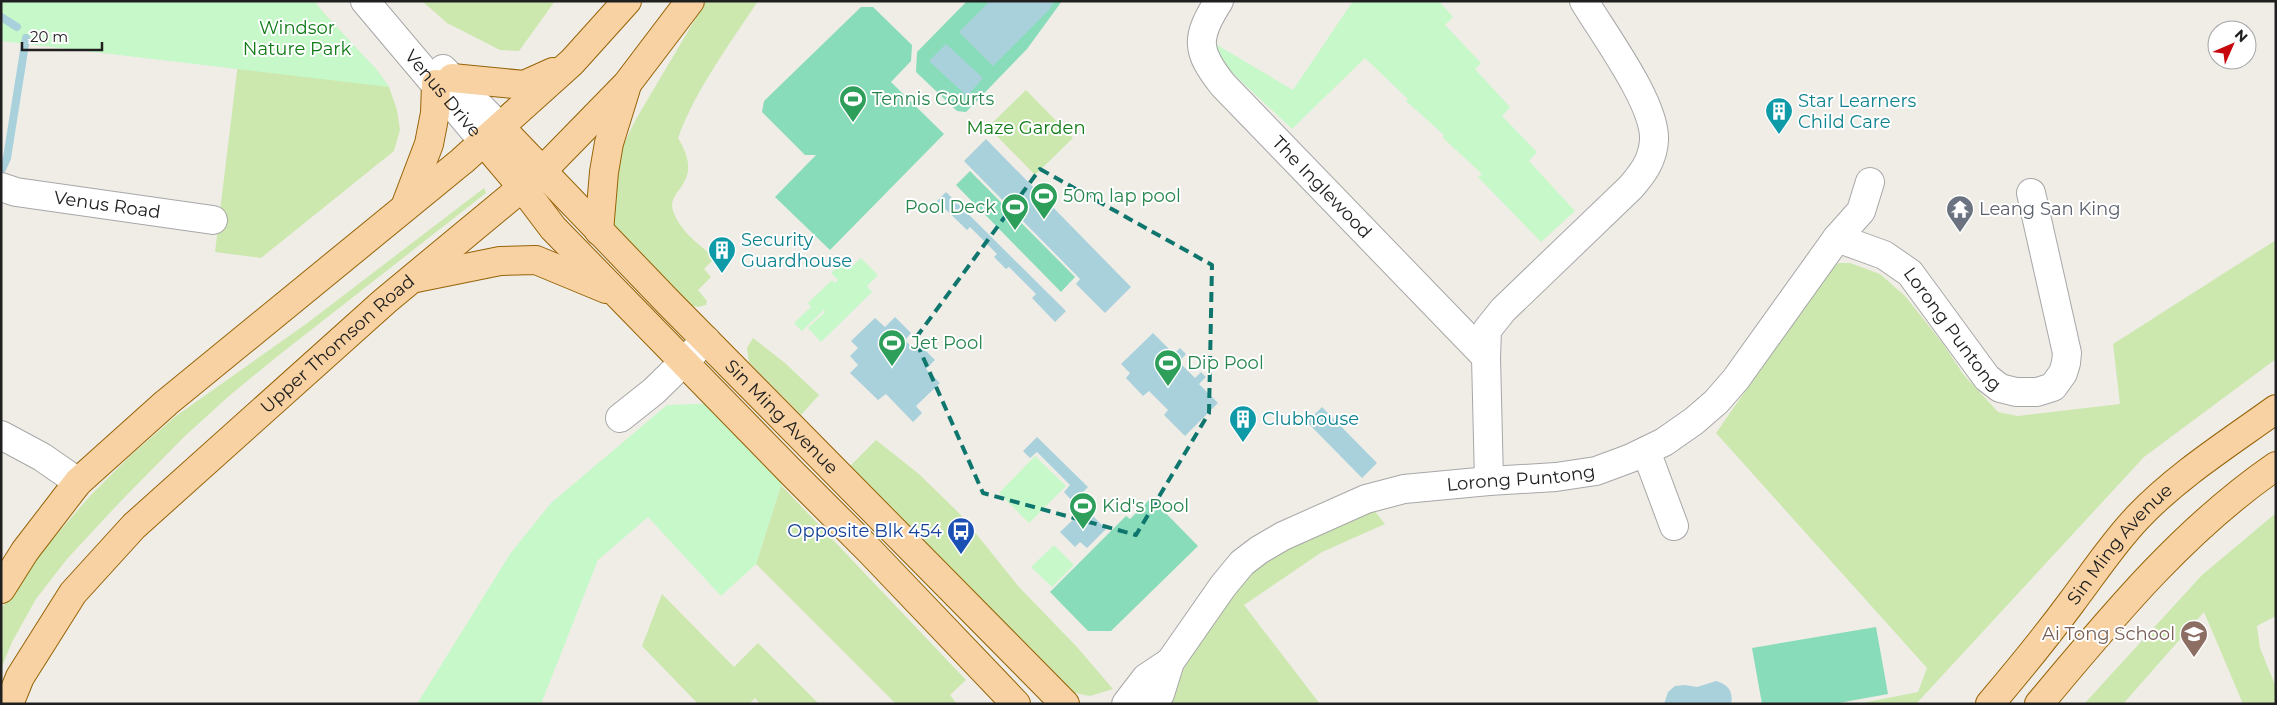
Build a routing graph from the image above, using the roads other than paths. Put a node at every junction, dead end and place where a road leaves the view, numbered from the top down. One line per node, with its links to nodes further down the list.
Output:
1 (365, 1): 8 (street, Venus Drive)
2 (384, 1): 8 (street, Venus Drive)
3 (628, 1): 7 (main road)
4 (690, 1): 9 (main road, Upper Thomson Road)
5 (1219, 1): 23 (street, The Inglewood)
6 (1584, 1): 23 (street)
7 (572, 62): 8 (main road); 10 (main road)
8 (444, 81): 10 (street, Venus Drive); 16 (main road)
9 (627, 84): 11 (main road, Upper Thomson Road); 18 (main road)
10 (492, 134): 11 (main road, Sin Ming Avenue); 14 (main road, Venus Drive); 16 (main road)
11 (543, 170): 14 (main road, Upper Thomson Road); 18 (main road, Sin Ming Avenue)
12 (1870, 182): 19 (street, Lorong Puntong)
13 (1, 187): 17 (street, Venus Road)
14 (522, 187): 20 (main road, Upper Thomson Road); 21 (main road, Sin Ming Avenue)
15 (2031, 194): 19 (street, Lorong Puntong)
16 (403, 210): 31 (main road)
17 (214, 220)
18 (599, 231): 22 (main road, Sin Ming Avenue)
19 (1838, 238): 28 (street, Lorong Puntong)
20 (410, 280): 21 (main road); 35 (main road, Upper Thomson Road)
21 (614, 292): 24 (main road, Sin Ming Avenue)
22 (706, 340): 24 (street); 37 (main road, Sin Ming Avenue)
23 (1486, 357): 30 (street)
24 (684, 361): 26 (street); 36 (main road, Sin Ming Avenue)
25 (2276, 409): 40 (main road, Sin Ming Avenue)
26 (620, 418)
27 (1, 435): 31 (street)
28 (1646, 451): 30 (street, Lorong Puntong); 32 (street)
29 (2276, 466): 41 (main road)
30 (1490, 481): 34 (street, Lorong Puntong)
31 (78, 482): 33 (main road)
32 (1674, 526)
33 (1, 589)
34 (1170, 662): 38 (street, Lorong Puntong); 39 (street, Lorong Puntong)
35 (9, 704)
36 (1016, 704)
37 (1065, 704)
38 (1126, 704)
39 (1153, 704)
40 (1990, 704)
41 (2039, 704)

